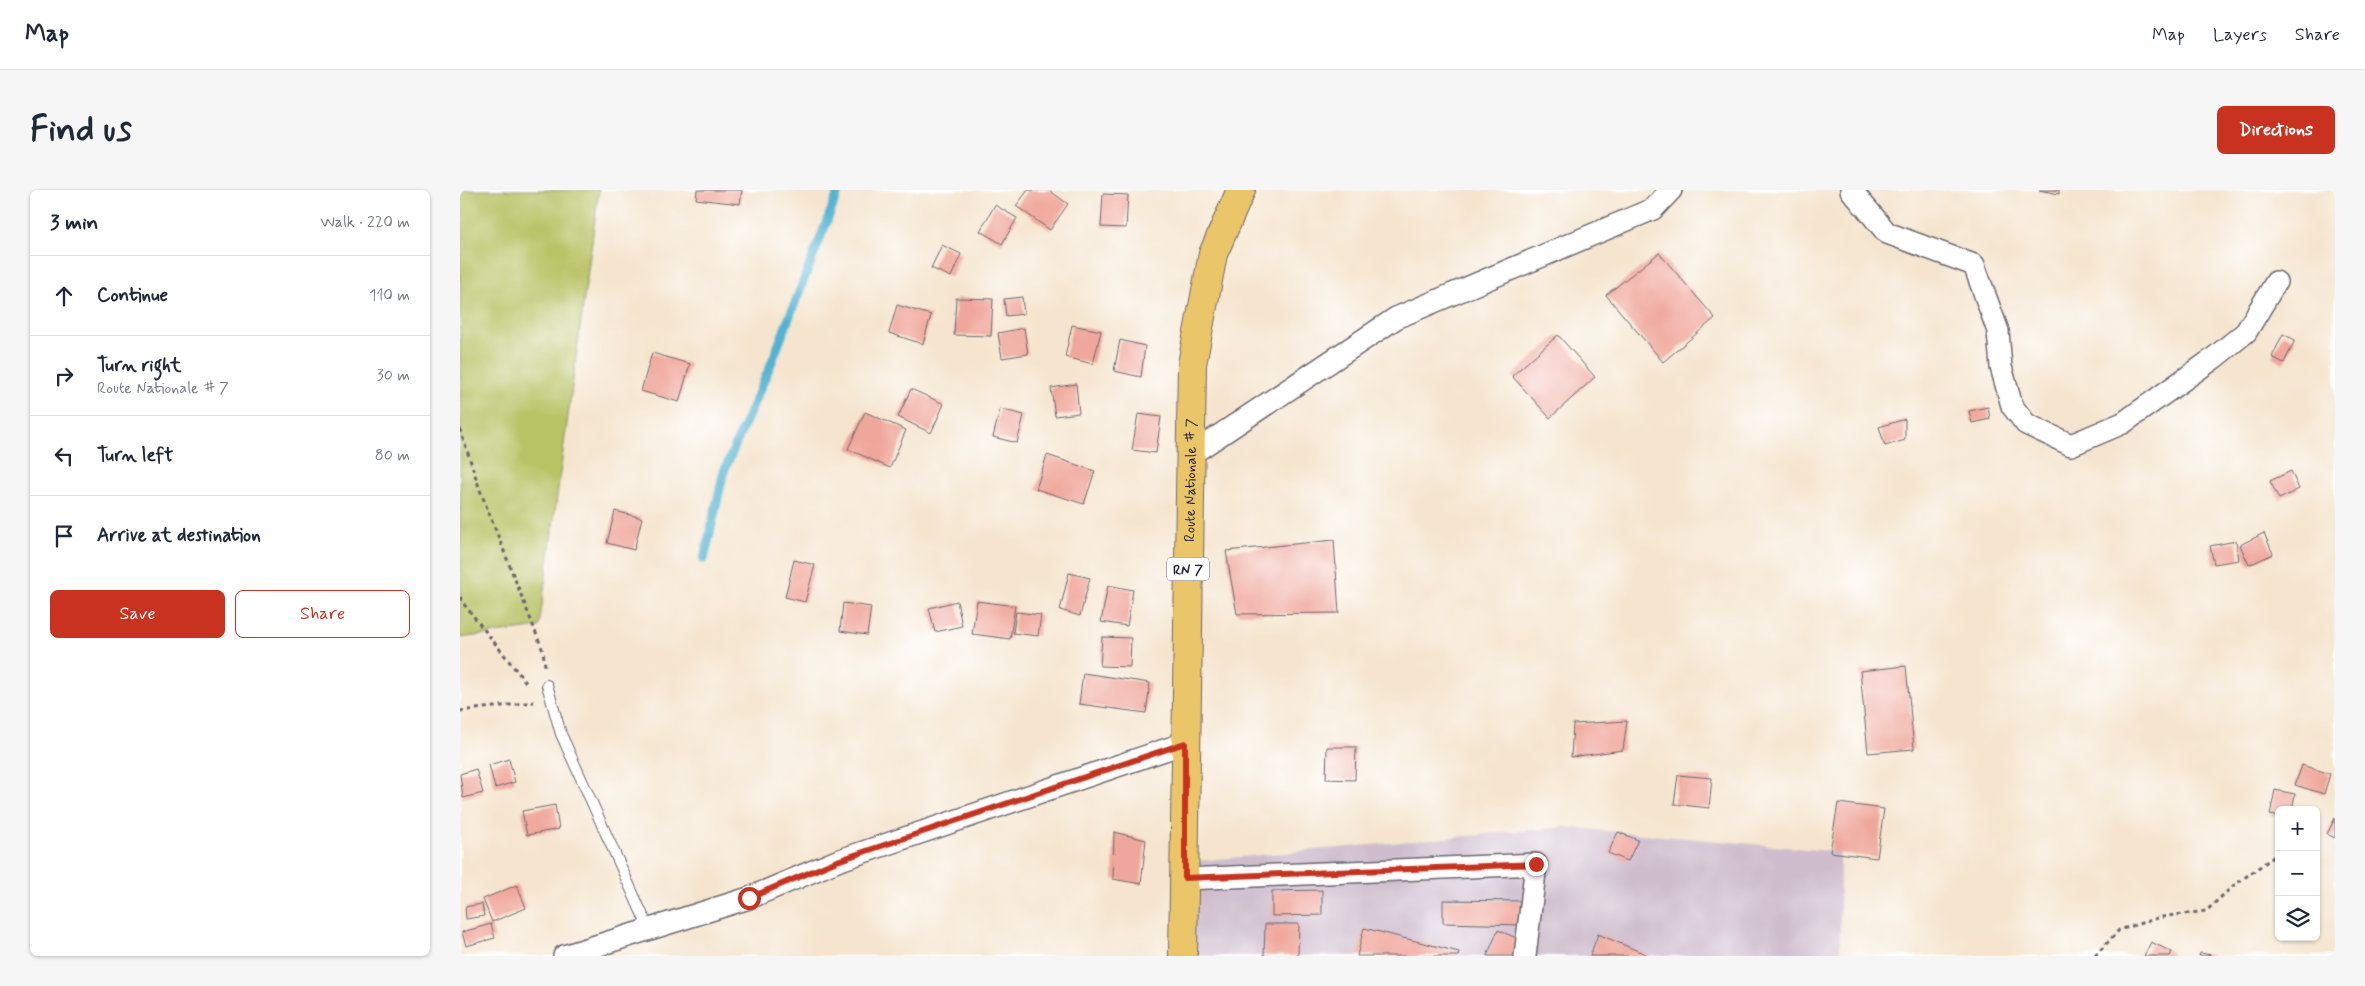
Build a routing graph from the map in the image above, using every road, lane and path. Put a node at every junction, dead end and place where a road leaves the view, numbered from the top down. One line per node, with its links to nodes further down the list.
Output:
1 (1241, 190): 6 (main road, Route Nationale # 7 / RN 7)
2 (1671, 190): 6 (street)
3 (1851, 190): 4 (street)
4 (2276, 282)
5 (460, 429): 8 (path)
6 (1190, 455): 12 (main road, Route Nationale # 7 / RN 7)
7 (460, 597): 9 (path)
8 (547, 685): 15 (lane)
9 (530, 687)
10 (535, 694): 11 (path)
11 (460, 711)
12 (1185, 743): 14 (main road, Route Nationale # 7 / RN 7); 15 (street)
13 (2275, 856): 19 (path)
14 (1185, 878): 17 (main road, Route Nationale # 7 / RN 7); 18 (street)
15 (649, 929): 16 (street)
16 (564, 956)
17 (1183, 956)
18 (1525, 956)
19 (2095, 956)

